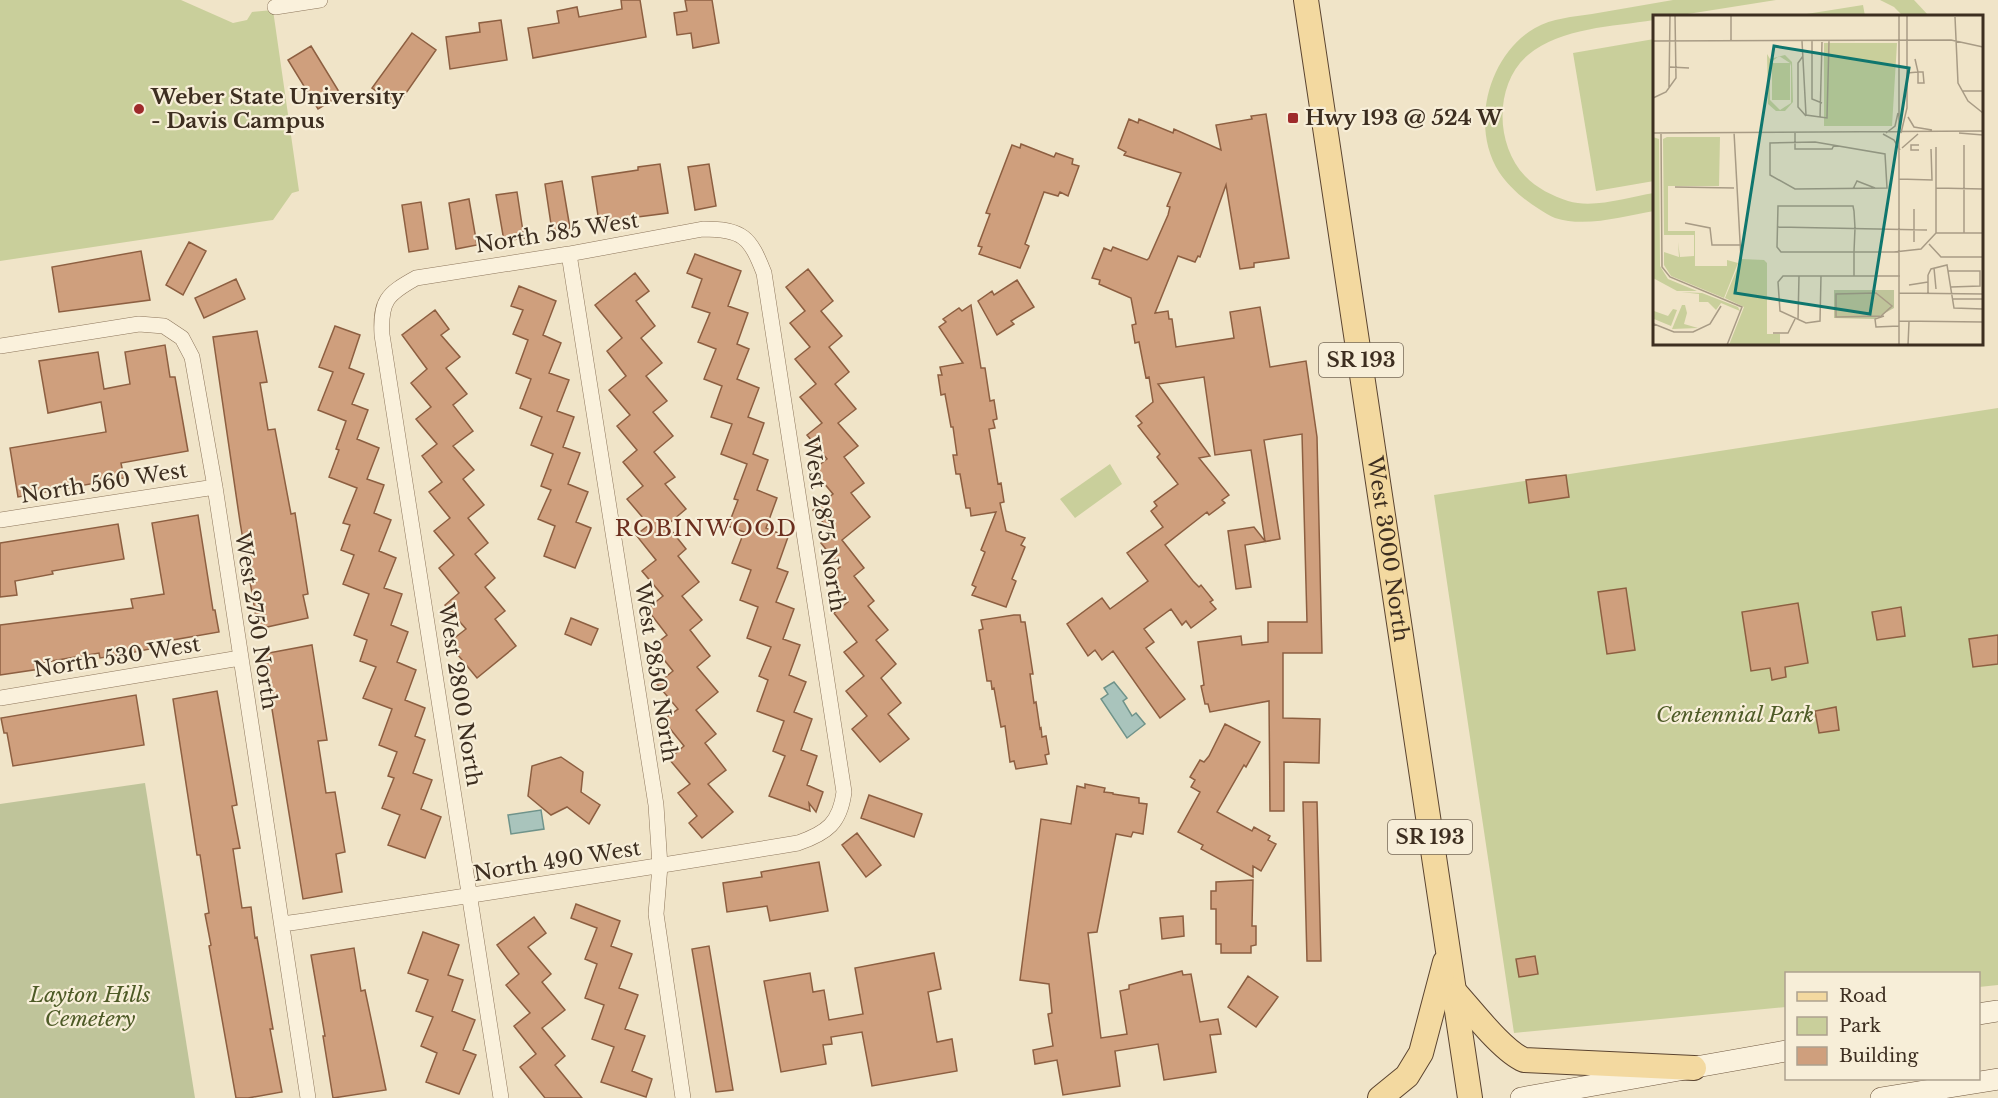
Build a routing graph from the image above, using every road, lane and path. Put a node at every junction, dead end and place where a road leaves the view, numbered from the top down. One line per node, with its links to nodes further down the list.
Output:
1 (320, 0): 3 (street)
2 (1305, 0): 16 (main road, West 3000 North / SR 193)
3 (275, 6)
4 (742, 235): 5 (street, North 585 West); 12 (street, West 2875 North)
5 (569, 254): 6 (street, North 585 West); 13 (street, West 2850 North)
6 (386, 300): 14 (street, West 2800 North)
7 (0, 346): 8 (street, West 2750 North)
8 (215, 487): 9 (street, North 560 West); 10 (street, West 2750 North)
9 (0, 520)
10 (240, 658): 11 (street, North 530 West); 15 (street, West 2750 North)
11 (0, 698)
12 (833, 824): 13 (street, North 490 West)
13 (660, 866): 14 (street, North 490 West); 25 (street, West 2850 North)
14 (471, 895): 15 (street, North 490 West); 24 (street, West 2800 North)
15 (282, 924): 23 (street, West 2750 North)
16 (1447, 954): 17 (main road, West 3000 North / SR 193); 26 (main road)
17 (1453, 990): 21 (main road); 27 (main road, West 3000 North / SR 193)
18 (1998, 1011): 19 (main road)
19 (1980, 1014)
20 (1785, 1051): 21 (main road)
21 (1694, 1068): 28 (main road)
22 (1998, 1079): 29 (main road)
23 (308, 1098)
24 (501, 1098)
25 (683, 1098)
26 (1380, 1098)
27 (1470, 1098)
28 (1521, 1098)
29 (1881, 1098)

